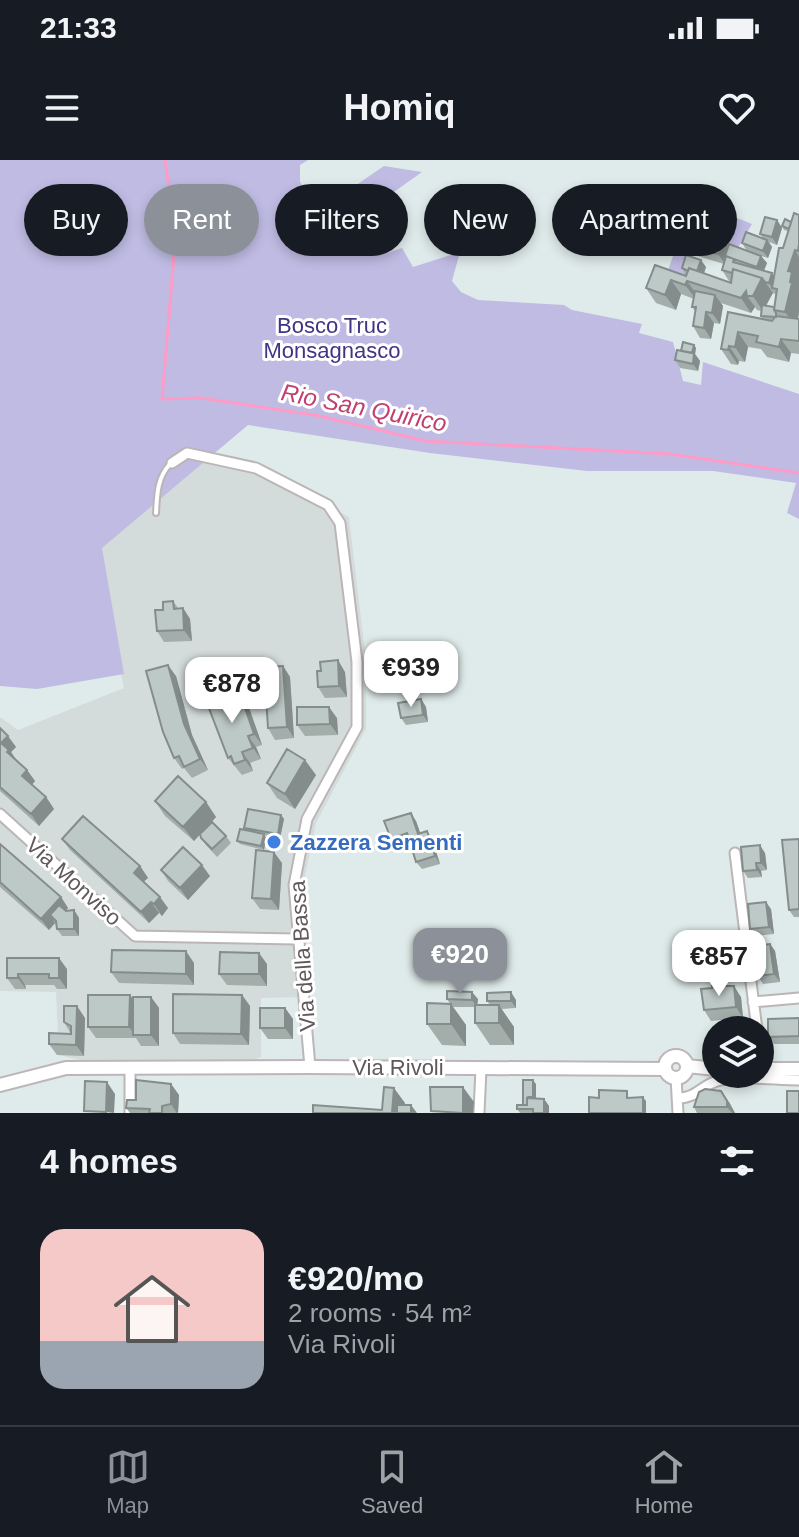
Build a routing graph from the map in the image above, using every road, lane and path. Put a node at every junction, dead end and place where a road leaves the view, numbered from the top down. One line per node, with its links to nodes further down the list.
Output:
1 (172, 463): 2 (lane); 5 (street, Via della Bassa)
2 (156, 513)
3 (0, 814): 5 (street, Via Monviso)
4 (735, 853): 7 (street)
5 (297, 939): 11 (street, Via della Bassa)
6 (799, 998): 7 (street)
7 (753, 1002): 8 (street)
8 (755, 1016)
9 (687, 1066): 14 (street, Via Rivoli); 15 (street, Via Rivoli); 17 (street)
10 (774, 1066): 16 (street)
11 (310, 1067): 12 (street, Via Rivoli); 13 (street, Via Rivoli)
12 (130, 1068): 19 (street, Via Rivoli); 21 (street)
13 (481, 1068): 15 (street, Via Rivoli); 22 (street)
14 (702, 1068)
15 (665, 1069): 17 (street)
16 (799, 1069)
17 (676, 1077): 20 (street)
18 (799, 1080): 20 (street)
19 (0, 1085)
20 (677, 1098): 23 (street)
21 (130, 1113)
22 (479, 1113)
23 (678, 1113)

